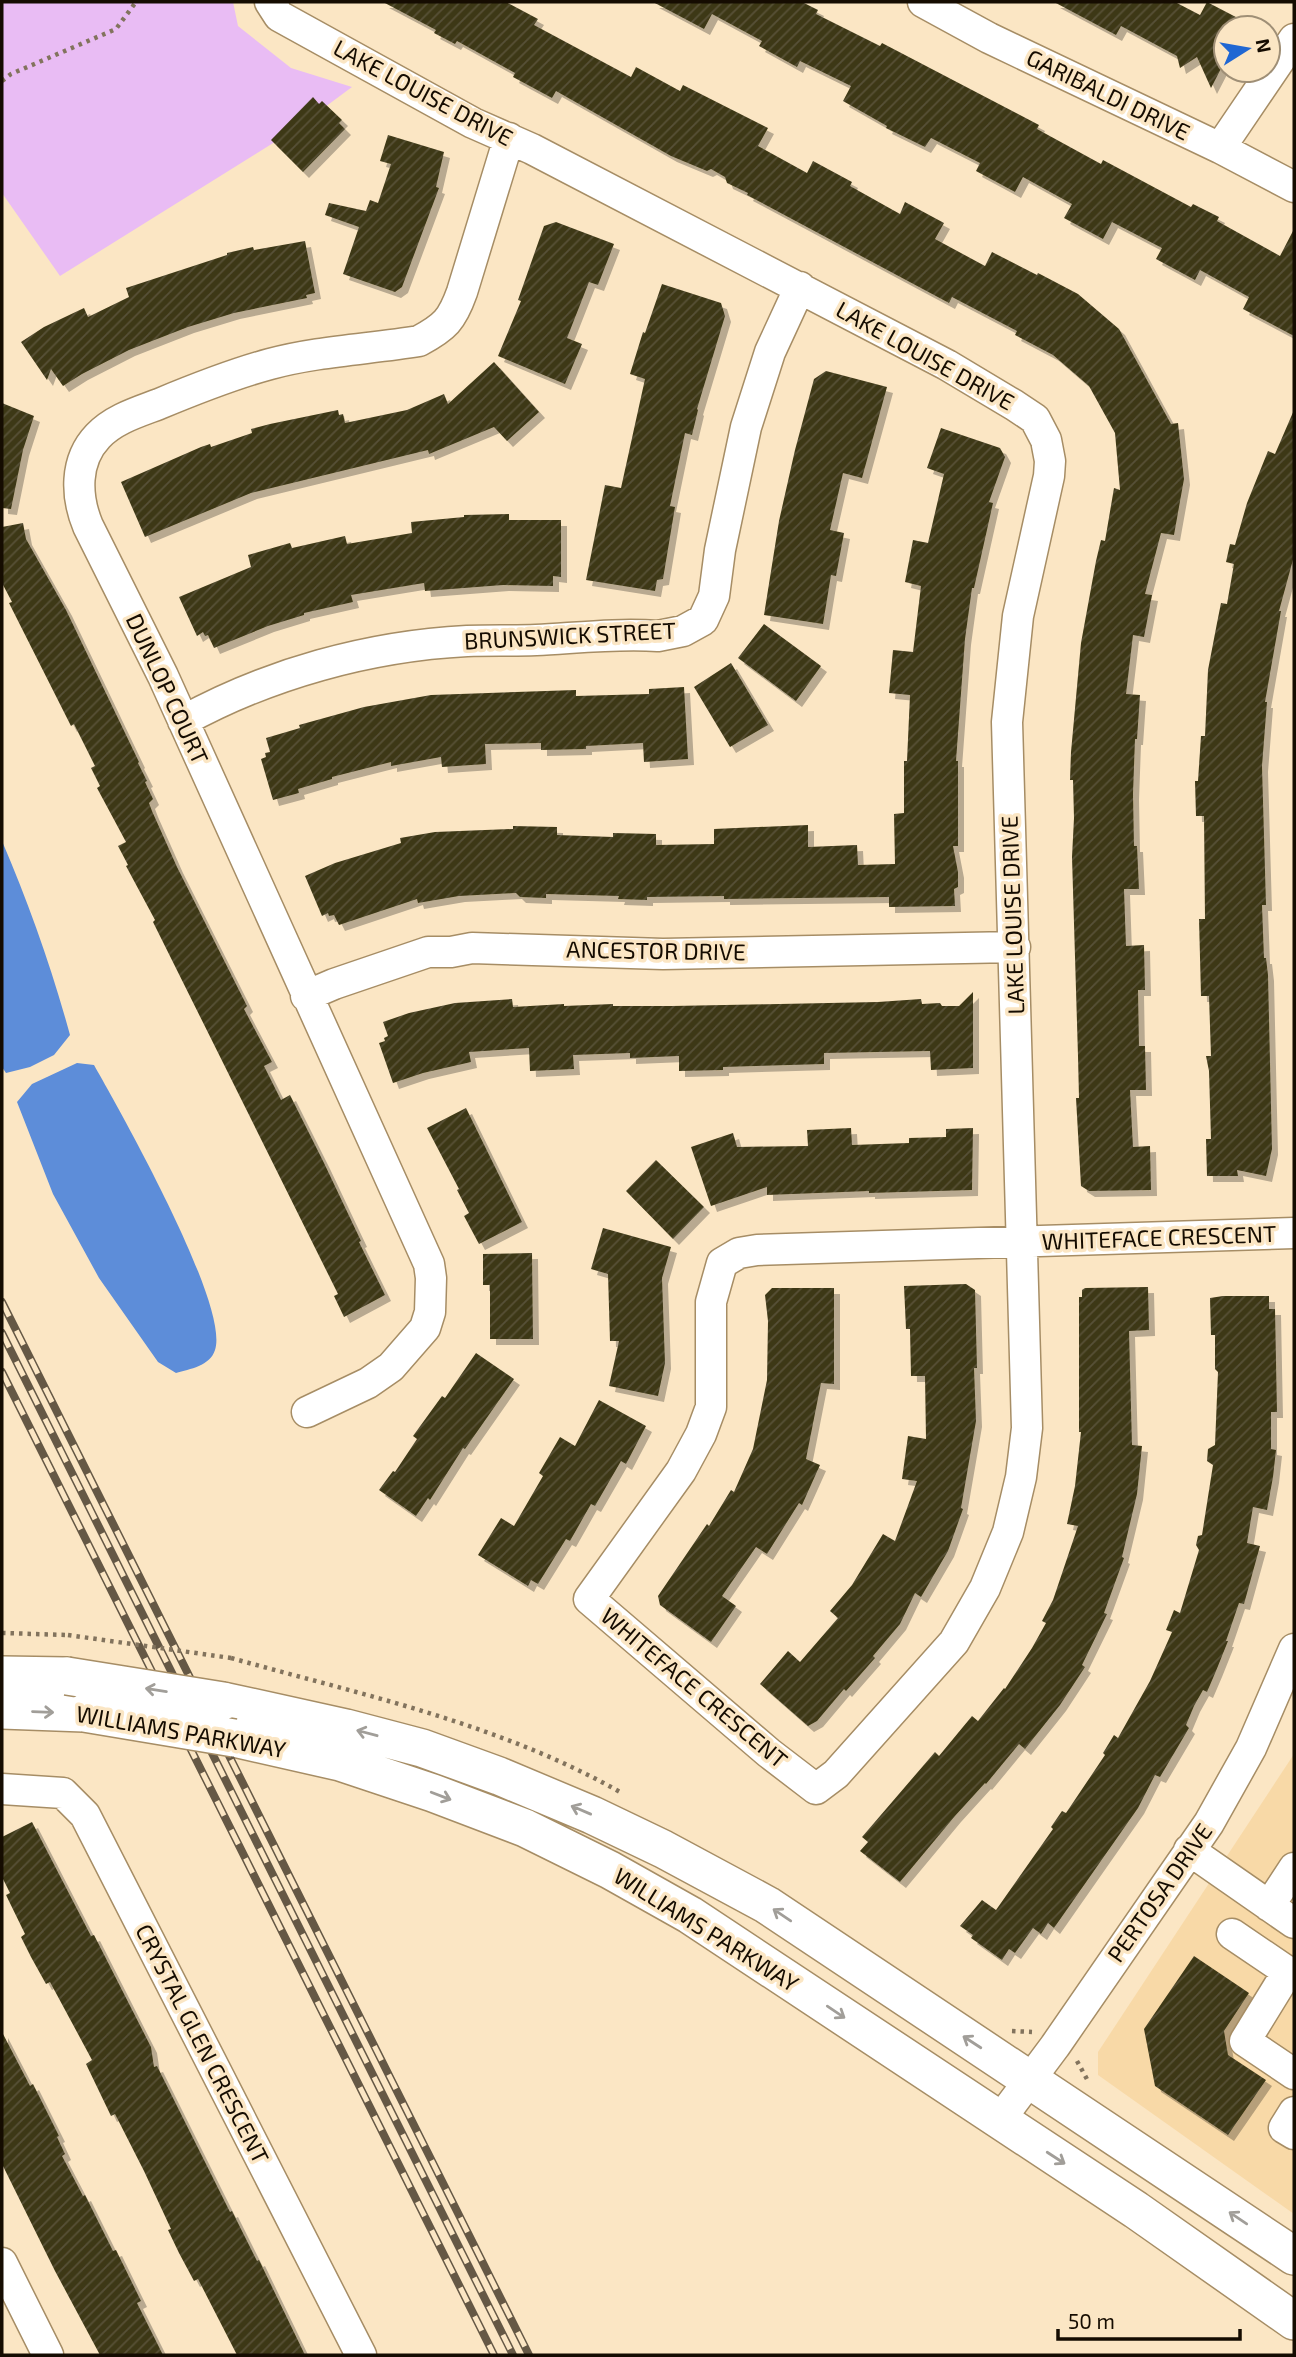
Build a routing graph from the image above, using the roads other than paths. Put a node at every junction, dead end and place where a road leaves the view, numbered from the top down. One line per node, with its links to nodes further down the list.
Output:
1 (270, 2): 4 (street, LAKE LOUISE DRIVE)
2 (923, 2): 5 (street, GARIBALDI DRIVE)
3 (1294, 39): 5 (street)
4 (509, 138): 7 (street, LAKE LOUISE DRIVE); 8 (street, DUNLOP COURT)
5 (1220, 148): 6 (street, GARIBALDI DRIVE)
6 (1294, 187)
7 (800, 287): 8 (street, BRUNSWICK STREET); 9 (street, LAKE LOUISE DRIVE)
8 (183, 721): 10 (street, DUNLOP COURT)
9 (1015, 947): 10 (street, ANCESTOR DRIVE); 12 (street, LAKE LOUISE DRIVE)
10 (306, 996): 13 (street, DUNLOP COURT)
11 (1294, 1233): 12 (street, WHITEFACE CRESCENT)
12 (1023, 1243): 12 (street, WHITEFACE CRESCENT)
13 (307, 1412)
14 (1294, 1649): 18 (street, PERTOSA DRIVE)
15 (2, 1675): 25 (main road, WILLIAMS PARKWAY, one-way to 15, bridge)
16 (2, 1710): 27 (main road, WILLIAMS PARKWAY, one-way to 27, bridge)
17 (2, 1789): 33 (street, CRYSTAL GLEN CRESCENT)
18 (1189, 1850): 20 (street); 25 (street, PERTOSA DRIVE)
19 (1294, 1868): 20 (street)
20 (1269, 1906): 21 (street)
21 (1294, 1923)
22 (1231, 1934): 23 (street)
23 (1291, 1973): 24 (street)
24 (1294, 2074)
25 (1029, 2079): 27 (street, PERTOSA DRIVE); 29 (main road, WILLIAMS PARKWAY, one-way to 25)
26 (1294, 2112): 28 (street)
27 (999, 2121): 31 (main road, WILLIAMS PARKWAY, one-way to 31)
28 (1294, 2134)
29 (1294, 2256)
30 (2, 2263): 32 (street)
31 (1294, 2321)
32 (48, 2355)
33 (361, 2355)

